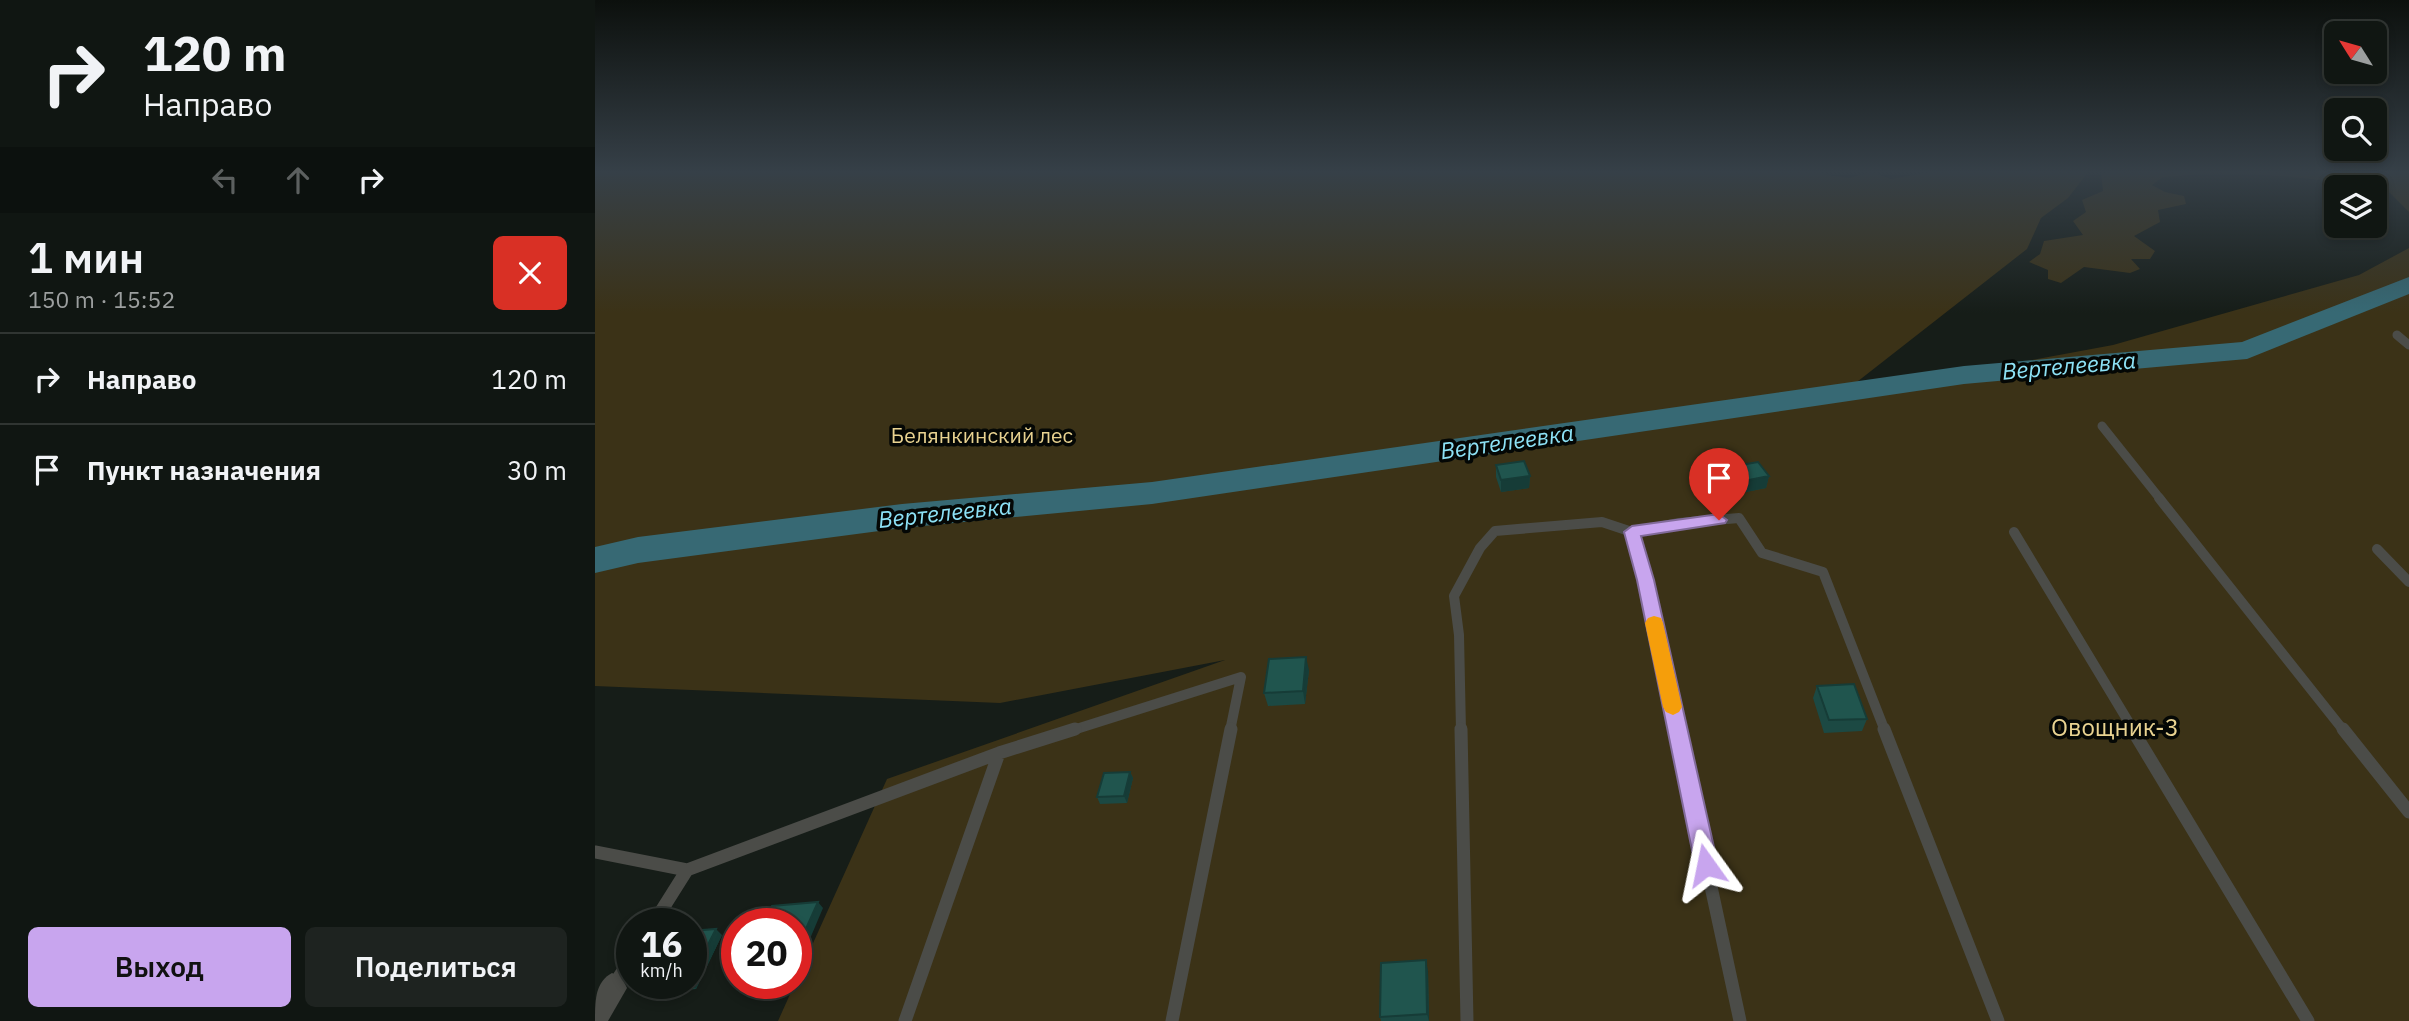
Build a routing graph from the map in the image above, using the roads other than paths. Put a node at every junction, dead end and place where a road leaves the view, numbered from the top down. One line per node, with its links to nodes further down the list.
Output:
1 (2397, 335): 2 (lane)
2 (2409, 345)
3 (2102, 426): 9 (lane)
4 (1632, 532): 18 (lane); 19 (lane); 20 (lane)
5 (2014, 532): 21 (lane)
6 (2377, 549): 7 (lane)
7 (2409, 582)
8 (999, 753): 11 (lane); 16 (lane); 17 (lane)
9 (2409, 812)
10 (595, 852): 11 (lane)
11 (687, 870): 12 (lane)
12 (663, 908)
13 (616, 975): 14 (lane)
14 (604, 988): 15 (street)
15 (595, 1015)
16 (905, 1021)
17 (1173, 1021)
18 (1467, 1021)
19 (1740, 1021)
20 (1998, 1021)
21 (2308, 1021)

